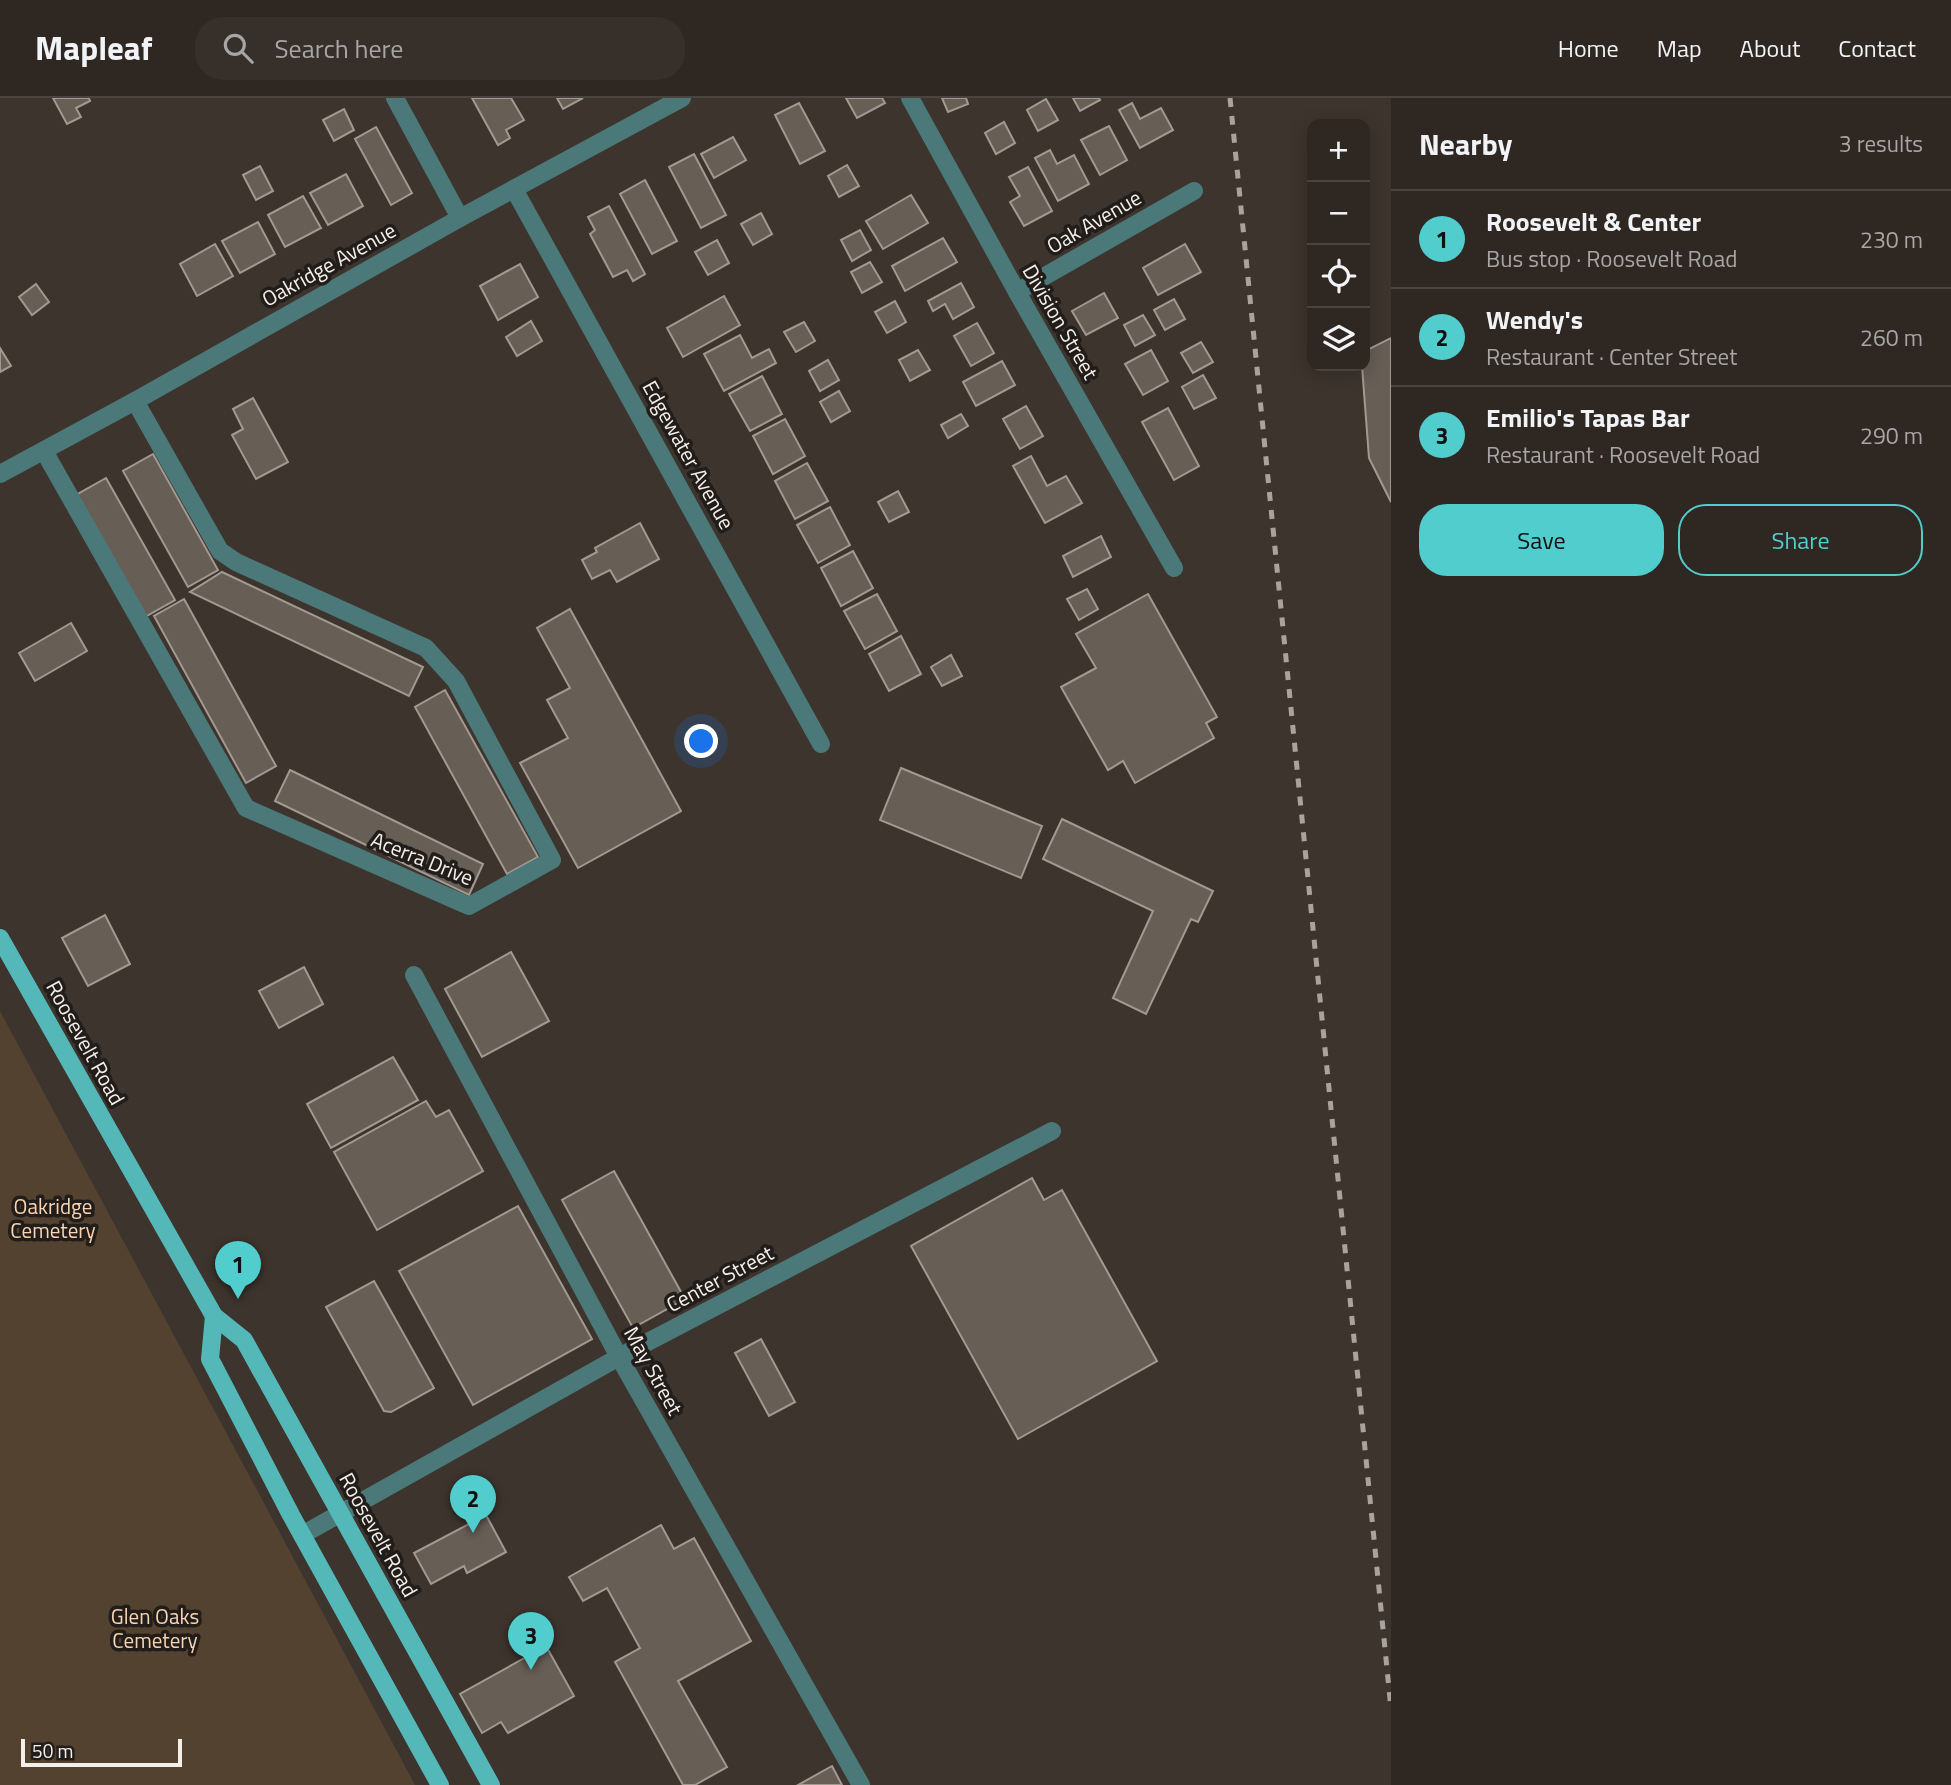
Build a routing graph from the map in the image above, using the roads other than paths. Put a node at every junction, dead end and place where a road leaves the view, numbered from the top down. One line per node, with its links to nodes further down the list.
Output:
1 (395, 98): 6 (street)
2 (682, 98): 4 (street, Oakridge Avenue)
3 (910, 98): 7 (street, Division Street)
4 (514, 189): 6 (street, Oakridge Avenue); 12 (street, Edgewater Avenue)
5 (1194, 191): 7 (street, Oak Avenue)
6 (460, 218): 8 (street, Oakridge Avenue)
7 (1017, 292): 11 (street, Division Street)
8 (135, 401): 9 (street, Oakridge Avenue); 9 (street, Acerra Drive)
9 (44, 451): 10 (street, Oakridge Avenue)
10 (0, 474)
11 (1174, 568)
12 (821, 744)
13 (0, 938): 16 (main road, Roosevelt Road)
14 (415, 975): 17 (street, May Street)
15 (1052, 1131): 17 (street, Center Street)
16 (214, 1317): 18 (main road, Roosevelt Road); 19 (main road)
17 (619, 1357): 18 (street, Center Street); 22 (street, May Street)
18 (341, 1512): 19 (street, Center Street); 21 (main road, Roosevelt Road)
19 (302, 1535): 20 (main road)
20 (440, 1785)
21 (491, 1785)
22 (860, 1785)

